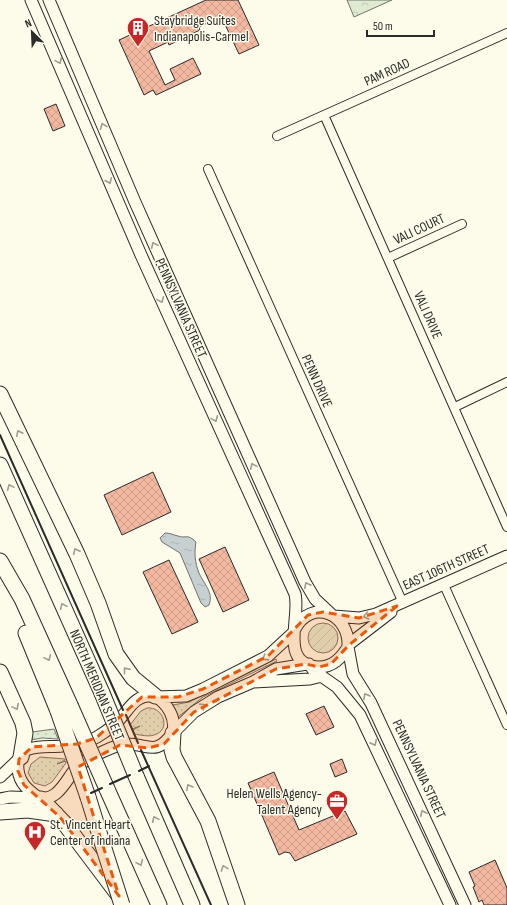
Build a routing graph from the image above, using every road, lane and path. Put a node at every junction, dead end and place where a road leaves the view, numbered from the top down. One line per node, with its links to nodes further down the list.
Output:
1 (32, 0): 20 (main road, PENNSYLVANIA STREET, one-way to 20)
2 (49, 0): 19 (main road, PENNSYLVANIA STREET, one-way to 2)
3 (507, 33): 4 (street, PAM ROAD)
4 (324, 115): 5 (street, PAM ROAD); 8 (street, VALI DRIVE)
5 (277, 136)
6 (208, 169): 18 (street, PENN DRIVE)
7 (462, 224): 8 (street, VALI COURT)
8 (388, 258): 11 (street, VALI DRIVE)
9 (507, 382): 11 (street)
10 (0, 394): 26 (highway, one-way to 10)
11 (454, 407): 13 (street, VALI DRIVE)
12 (0, 465): 39 (highway, NORTH MERIDIAN STREET, one-way to 12, bridge)
13 (507, 527)
14 (507, 556): 17 (main road, EAST 106TH STREET)
15 (0, 561): 27 (highway, one-way to 27)
16 (0, 565): 27 (highway)
17 (444, 585): 18 (main road, EAST 106TH STREET); 28 (street)
18 (400, 605): 19 (main road, EAST 106TH STREET, one-way to 19); 21 (main road, EAST 106TH STREET)
19 (333, 615): 20 (main road); 21 (main road)
20 (294, 630): 22 (main road); 26 (main road, one-way to 26)
21 (348, 646): 22 (main road); 42 (main road, PENNSYLVANIA STREET, one-way to 21)
22 (308, 664): 24 (main road, PENNSYLVANIA STREET); 25 (main road)
23 (0, 672): 30 (highway, one-way to 30)
24 (322, 676): 25 (main road); 41 (main road, PENNSYLVANIA STREET, one-way to 41)
25 (253, 682): 29 (main road, one-way to 25)
26 (156, 696): 29 (main road); 30 (main road)
27 (64, 708): 36 (highway, bridge); 38 (highway, one-way to 38, bridge)
28 (507, 725)
29 (174, 732): 32 (main road); 40 (highway, one-way to 29)
30 (20, 758): 31 (main road); 32 (main road)
31 (0, 777)
32 (40, 798): 33 (main road); 35 (highway)
33 (0, 799)
34 (0, 812): 35 (highway)
35 (56, 814): 37 (highway)
36 (122, 905)
37 (126, 905)
38 (159, 905)
39 (192, 905)
40 (238, 905)
41 (450, 905)
42 (465, 905)

